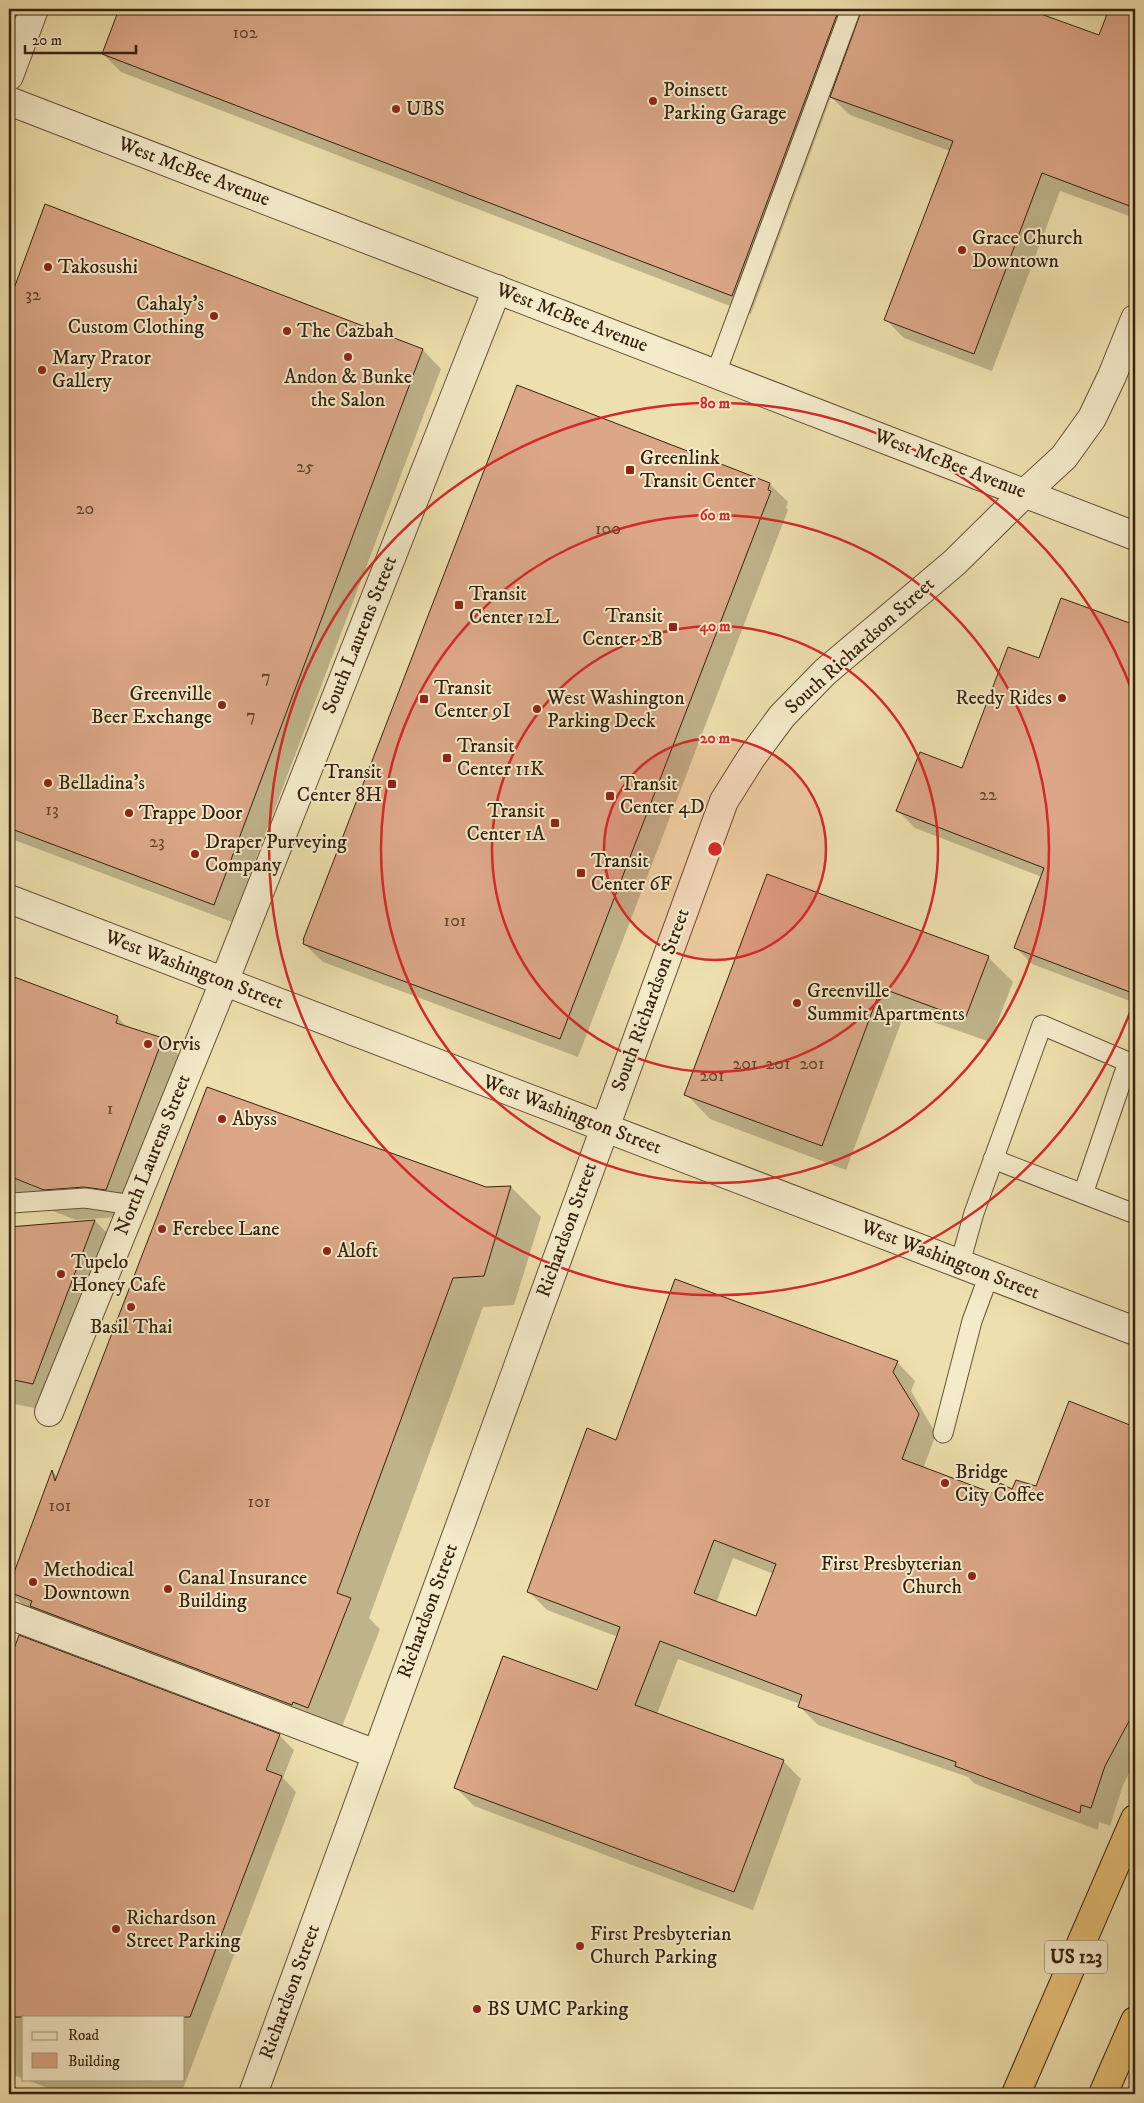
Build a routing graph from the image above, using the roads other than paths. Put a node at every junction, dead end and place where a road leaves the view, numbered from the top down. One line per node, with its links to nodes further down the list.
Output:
1 (34, 9): 3 (street)
2 (851, 9): 7 (lane)
3 (9, 76)
4 (9, 101): 5 (street, West McBee Avenue)
5 (497, 289): 7 (street, West McBee Avenue); 11 (street, South Laurens Street)
6 (1135, 319): 8 (street, South Richardson Street)
7 (716, 373): 8 (street, West McBee Avenue)
8 (1025, 493): 9 (street, West McBee Avenue); 13 (street, South Richardson Street)
9 (1135, 536)
10 (9, 899): 11 (street, West Washington Street)
11 (224, 982): 13 (street, West Washington Street); 17 (street, North Laurens Street)
12 (1132, 1063): 14 (lane); 15 (lane)
13 (604, 1127): 19 (street, West Washington Street); 25 (street, Richardson Street)
14 (993, 1159): 15 (lane); 19 (lane)
15 (1083, 1194): 18 (lane)
16 (9, 1202): 17 (lane)
17 (133, 1205): 22 (street, North Laurens Street)
18 (1135, 1214)
19 (960, 1263): 20 (street, West Washington Street)
20 (989, 1275): 21 (street, West Washington Street); 23 (lane)
21 (1135, 1331)
22 (49, 1412)
23 (943, 1433)
24 (9, 1617): 25 (street)
25 (376, 1754): 28 (street, Richardson Street)
26 (1135, 1820): 29 (highway, US 123)
27 (1135, 2021): 30 (highway)
28 (253, 2094)
29 (1016, 2094)
30 (1103, 2094)

